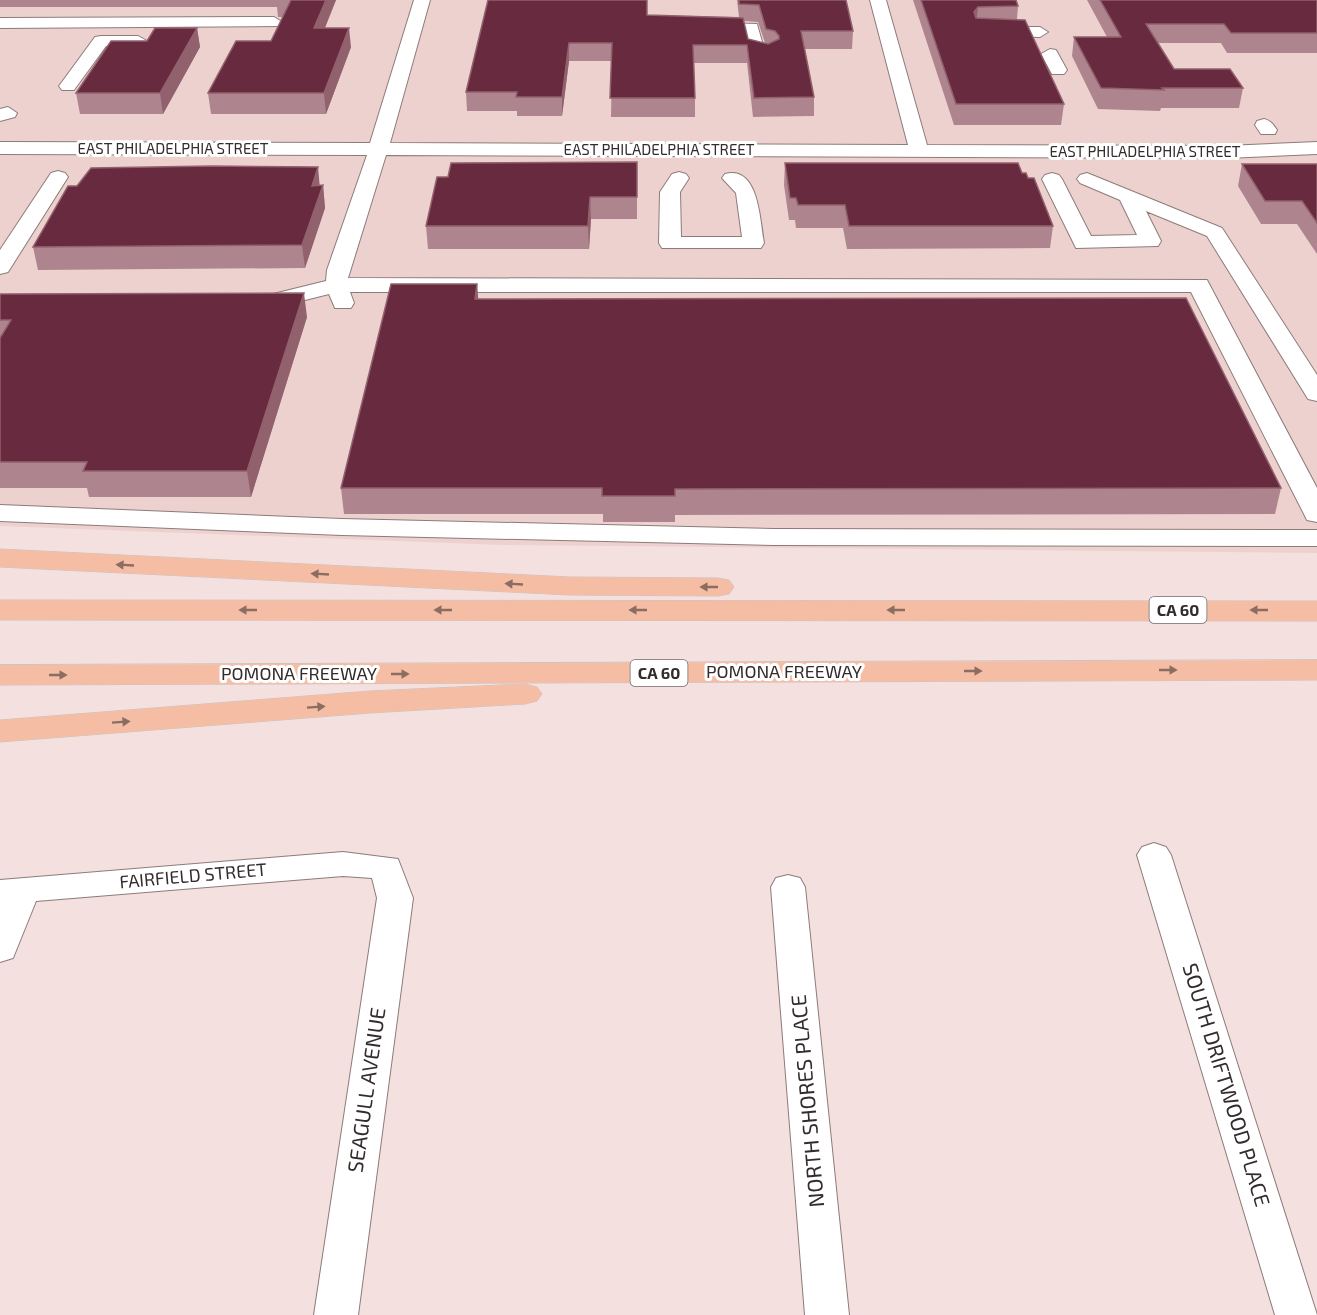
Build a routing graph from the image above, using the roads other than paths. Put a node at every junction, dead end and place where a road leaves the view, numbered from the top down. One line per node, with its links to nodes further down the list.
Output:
1 (422, 0): 13 (street)
2 (878, 0): 14 (street)
3 (274, 22): 4 (street)
4 (0, 23)
5 (721, 28): 9 (street)
6 (982, 32): 7 (street)
7 (1040, 32)
8 (160, 41): 10 (street)
9 (768, 55)
10 (68, 86)
11 (0, 148): 13 (street, EAST PHILADELPHIA STREET)
12 (1317, 148): 14 (street, EAST PHILADELPHIA STREET)
13 (378, 150): 14 (street, EAST PHILADELPHIA STREET); 22 (street)
14 (919, 151)
15 (58, 177): 21 (street)
16 (679, 178): 17 (street)
17 (732, 178)
18 (1052, 179): 20 (street)
19 (1087, 179): 20 (street)
20 (1129, 197): 24 (street)
21 (0, 267)
22 (340, 294): 23 (street); 26 (street)
23 (246, 305)
24 (1317, 394)
25 (0, 513): 27 (street)
26 (1317, 514)
27 (1317, 538)
28 (0, 558): 30 (highway, one-way to 28)
29 (0, 610): 30 (highway, CA 60, one-way to 29)
30 (1039, 610): 31 (highway, CA 60, one-way to 30)
31 (1317, 610)
32 (1317, 670): 33 (highway, POMONA FREEWAY / CA 60, one-way to 32)
33 (922, 671): 34 (highway, POMONA FREEWAY / CA 60, one-way to 33); 35 (highway, one-way to 33)
34 (0, 675)
35 (0, 731)
36 (1154, 855): 43 (street, SOUTH DRIFTWOOD PLACE)
37 (386, 867): 39 (street, FAIRFIELD STREET); 41 (street, SEAGULL AVENUE)
38 (788, 887): 42 (street, NORTH SHORES PLACE)
39 (11, 891): 40 (street)
40 (0, 949)
41 (336, 1315)
42 (827, 1315)
43 (1297, 1315)

